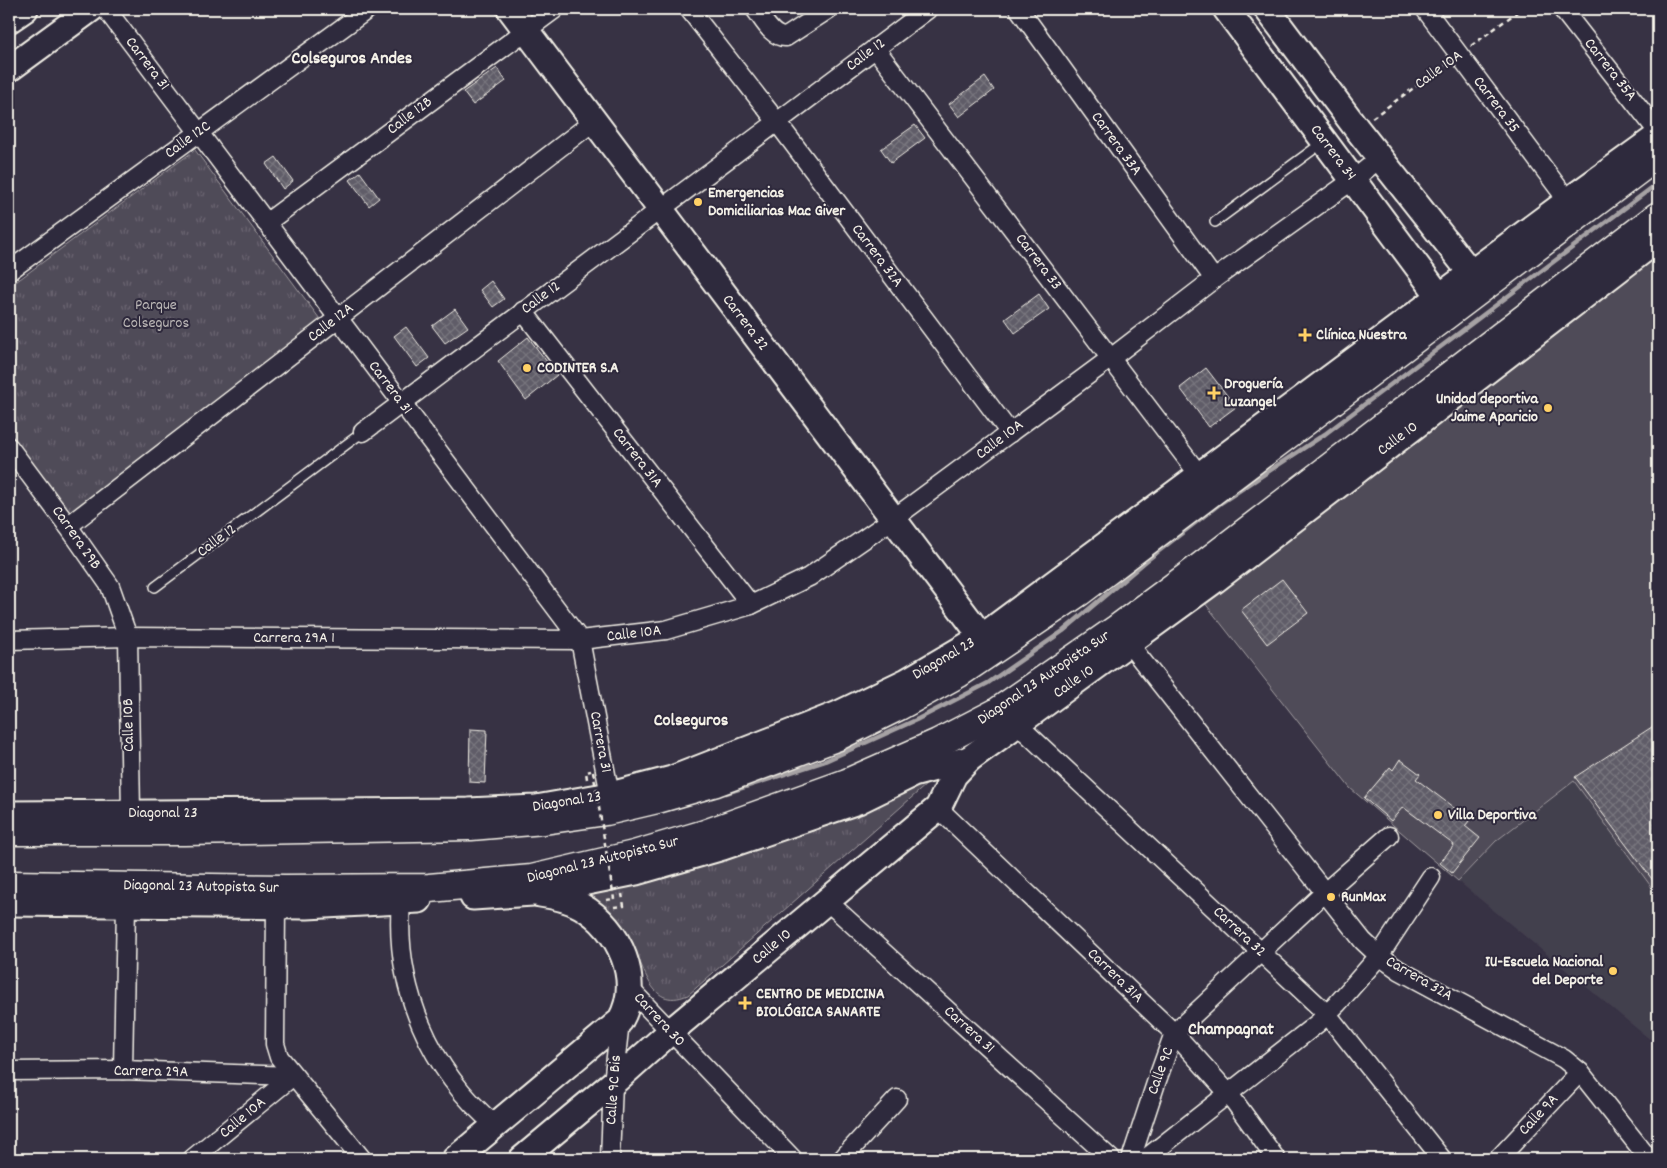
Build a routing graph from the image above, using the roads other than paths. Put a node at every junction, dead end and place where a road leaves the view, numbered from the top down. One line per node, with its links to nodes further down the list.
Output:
1 (25, 9): 16 (street)
2 (106, 9): 22 (street, Carrera 31)
3 (368, 9): 22 (street, Calle 12C)
4 (510, 9): 17 (street, Carrera 32)
5 (555, 9): 17 (street, Calle 12B)
6 (689, 9): 21 (street, Carrera 32A)
7 (755, 9): 8 (street)
8 (829, 9)
9 (928, 9): 18 (street, Calle 12)
10 (1019, 9): 35 (street, Carrera 33A)
11 (1226, 9): 24 (street, Carrera 34)
12 (1267, 9): 26 (street, Carrera 34)
13 (1425, 9): 28 (street, Carrera 35)
14 (1562, 9): 23 (street, Carrera 35A)
15 (78, 11): 19 (street)
16 (9, 20)
17 (526, 30): 20 (street, Carrera 32); 31 (street, Calle 12B)
18 (875, 48): 21 (street, Calle 12); 39 (street, Carrera 33)
19 (9, 69)
20 (594, 121): 29 (street, Carrera 32); 38 (street, Calle 12A)
21 (777, 122): 29 (street, Calle 12); 42 (street, Carrera 32A)
22 (199, 132): 31 (street, Carrera 31); 33 (street, Calle 12C)
23 (1658, 134): 28 (street)
24 (1324, 142): 27 (street, Carrera 34); 30 (lane)
25 (1658, 155): 47 (main road)
26 (1380, 158): 27 (street, Calle 10A); 34 (street, Carrera 34)
27 (1353, 180): 35 (street, Calle 10A); 36 (street, Carrera 34)
28 (1568, 201): 34 (street)
29 (660, 209): 37 (street, Calle 12); 45 (street, Carrera 32)
30 (1215, 222)
31 (266, 223): 38 (street, Carrera 31)
32 (1657, 224): 50 (main road, Calle 10)
33 (9, 271)
34 (1471, 273): 36 (street)
35 (1214, 279): 39 (street, Calle 10A)
36 (1440, 297): 44 (street)
37 (523, 311): 40 (street, Calle 12); 49 (street, Carrera 31A)
38 (338, 318): 40 (street, Carrera 31); 46 (street, Calle 12A)
39 (1111, 358): 42 (street, Calle 10A); 44 (street, Carrera 33)
40 (402, 403): 41 (street, Calle 12); 54 (street, Carrera 31)
41 (363, 432): 48 (lane, Calle 12)
42 (1010, 433): 45 (street, Calle 10A)
43 (9, 447): 46 (street, Carrera 29B)
44 (1200, 476): 47 (street)
45 (893, 520): 49 (street, Calle 10A); 52 (street, Carrera 32)
46 (68, 526): 51 (street, Carrera 29B)
47 (1075, 582): 52 (street, Diagonal 23); 61 (main road)
48 (155, 587)
49 (751, 605): 54 (street, Calle 10A)
50 (1123, 636): 55 (street, Calle 10); 63 (main road, Diagonal 23 Autopista Sur); 67 (street, Carrera 32A)
51 (128, 637): 53 (street, Carrera 29A 1); 54 (street, Carrera 29A 1); 59 (street, Calle 10B)
52 (982, 637): 57 (street, Diagonal 23)
53 (9, 640)
54 (580, 640): 57 (street, Carrera 31)
55 (1016, 723): 56 (street, Calle 10); 75 (street, Carrera 32)
56 (968, 759): 58 (street, Calle 10); 63 (street)
57 (610, 795): 59 (street, Diagonal 23)
58 (938, 808): 71 (street, Calle 10); 81 (street, Carrera 31A)
59 (131, 813): 60 (street, Diagonal 23)
60 (9, 814)
61 (9, 831)
62 (1389, 836): 67 (street, Calle 9C)
63 (708, 842): 66 (main road, Diagonal 23 Autopista Sur); 68 (street)
64 (1431, 877): 76 (street)
65 (9, 885): 69 (main road, Diagonal 23 Autopista Sur)
66 (328, 888): 69 (main road, Diagonal 23 Autopista Sur); 74 (main road)
67 (1324, 893): 75 (street, Calle 9C); 76 (street, Carrera 32A)
68 (533, 894): 70 (street); 77 (street, Carrera 30)
69 (280, 896): 73 (street); 74 (main road); 85 (street)
70 (401, 901): 74 (street); 89 (street)
71 (827, 901): 80 (street, Calle 10); 97 (street, Carrera 31)
72 (9, 902): 73 (street)
73 (126, 904): 82 (street)
74 (307, 906)
75 (1261, 952): 78 (street, Carrera 32); 81 (street, Calle 9C)
76 (1379, 956): 78 (street); 84 (street, Carrera 32A)
77 (630, 989): 79 (street); 80 (street, Carrera 30)
78 (1327, 1014): 87 (street); 101 (street, Carrera 32)
79 (620, 1022): 86 (street, Calle 9C Bis); 89 (street)
80 (670, 1032): 86 (street, Calle 10); 95 (street, Carrera 30)
81 (1174, 1033): 87 (street, Carrera 31A); 98 (street, Calle 9C)
82 (123, 1070): 83 (street, Carrera 29A); 85 (street, Carrera 29A)
83 (9, 1071)
84 (1580, 1072): 102 (street, Calle 9A); 103 (street, Carrera 32A)
85 (293, 1076): 90 (street, Calle 10A); 91 (street)
86 (613, 1083): 93 (street, Calle 10); 94 (street, Calle 9C Bis)
87 (1228, 1094): 99 (street); 100 (street, Carrera 31A)
88 (897, 1099): 96 (street)
89 (496, 1125): 92 (street)
90 (192, 1159)
91 (362, 1159)
92 (455, 1159)
93 (522, 1159)
94 (610, 1159)
95 (793, 1159)
96 (842, 1159)
97 (1111, 1159)
98 (1131, 1159)
99 (1145, 1159)
100 (1276, 1159)
101 (1442, 1159)
102 (1498, 1159)
103 (1649, 1159)

